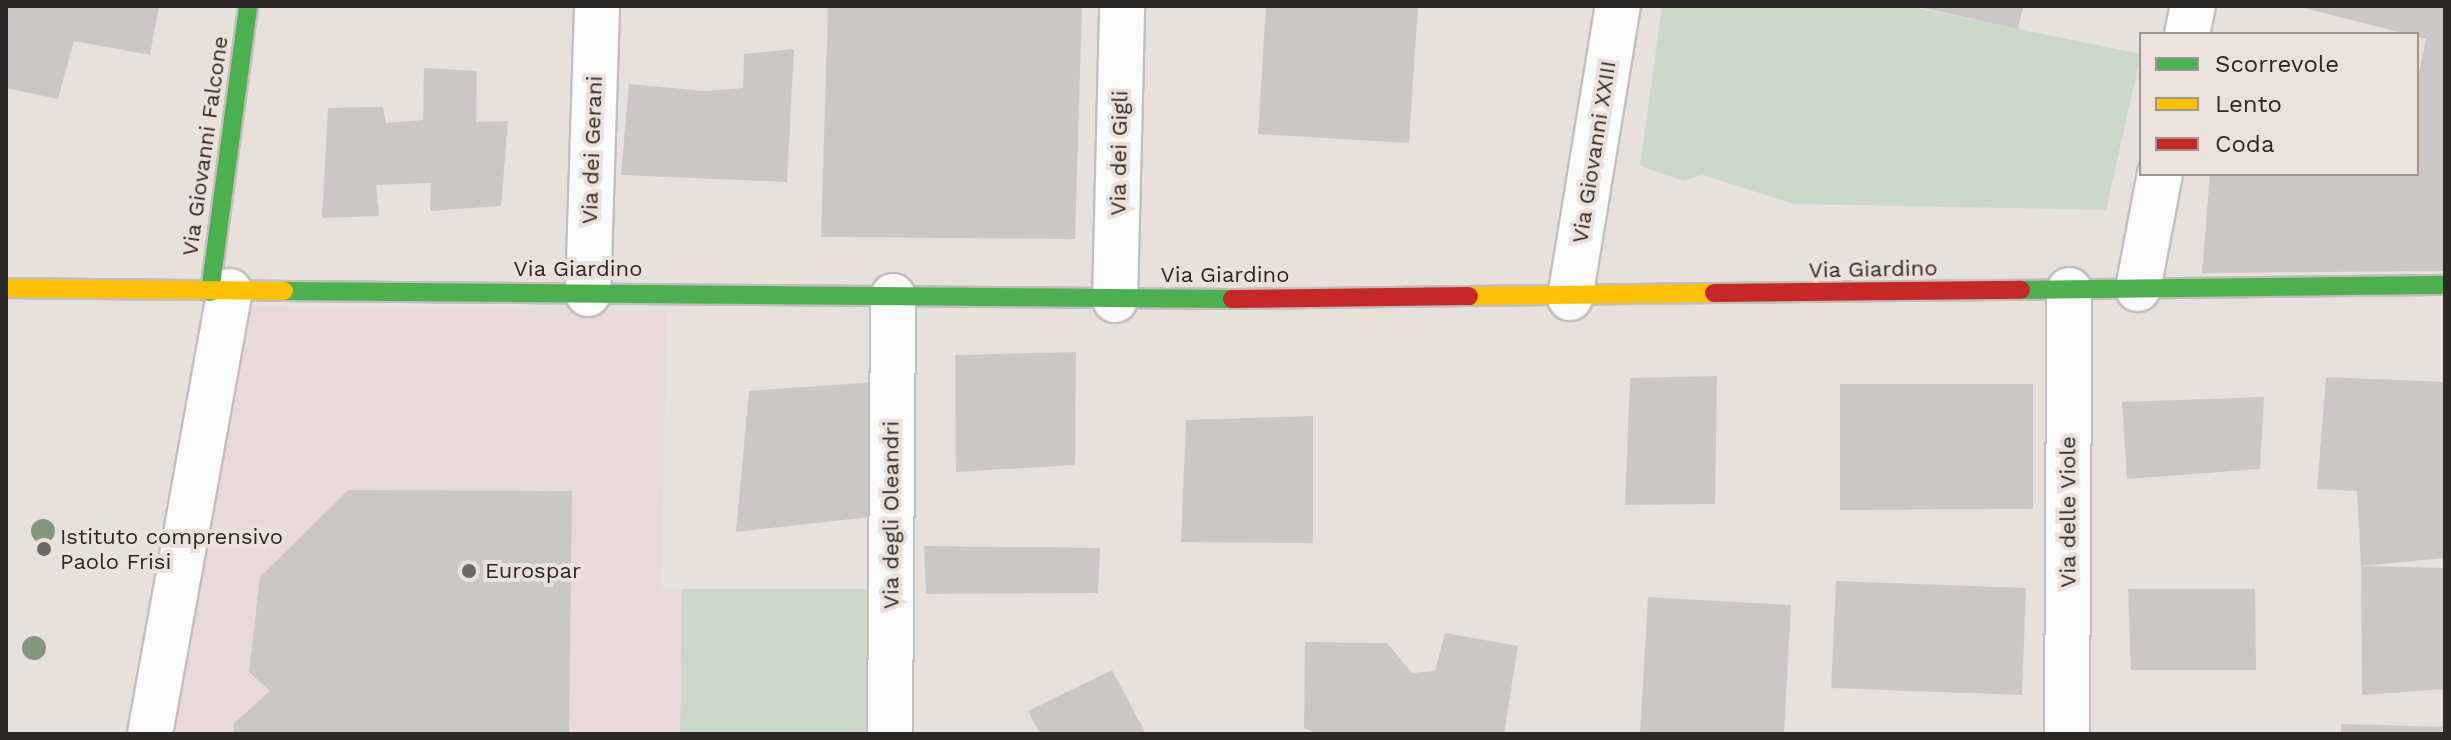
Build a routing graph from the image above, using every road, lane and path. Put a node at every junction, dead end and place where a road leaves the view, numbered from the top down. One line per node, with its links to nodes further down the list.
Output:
1 (248, 6): 12 (street, Via Giovanni Falcone)
2 (597, 6): 13 (street, Via dei Gerani)
3 (1122, 6): 16 (street, Via dei Gigli)
4 (1618, 6): 15 (street, Via Giovanni XXIII)
5 (2193, 6): 6 (street)
6 (2187, 32)
7 (2160, 176): 10 (street)
8 (2445, 285): 10 (street, Via Giardino)
9 (6, 288): 12 (street, Via Giardino)
10 (2138, 289): 11 (street, Via Giardino)
11 (2069, 290): 15 (street, Via Giardino); 19 (street, Via delle Viole)
12 (220, 292): 13 (street, Via Giardino); 17 (street)
13 (588, 294): 14 (street, Via Giardino)
14 (893, 296): 16 (street, Via Giardino); 18 (street, Via degli Oleandri)
15 (1570, 298): 16 (street, Via Giardino)
16 (1115, 300)
17 (150, 734)
18 (890, 734)
19 (2067, 734)

